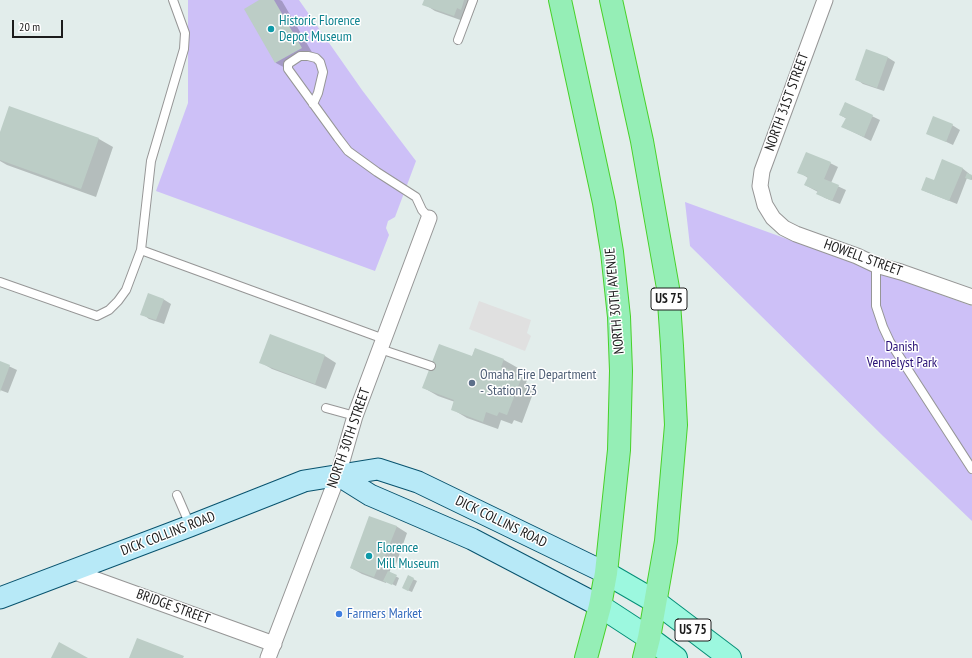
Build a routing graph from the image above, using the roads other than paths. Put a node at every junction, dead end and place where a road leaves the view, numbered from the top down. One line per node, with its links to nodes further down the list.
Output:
1 (173, 0): 10 (lane)
2 (473, 0): 6 (lane)
3 (560, 0): 23 (highway, NORTH 30TH AVENUE)
4 (611, 0): 25 (highway, US 75)
5 (825, 0): 8 (street, NORTH 31ST STREET)
6 (458, 40)
7 (313, 104): 7 (lane); 9 (lane)
8 (765, 205): 11 (street, HOWELL STREET)
9 (429, 218): 14 (street, NORTH 30TH STREET)
10 (141, 250): 12 (lane); 14 (lane)
11 (876, 265): 13 (street, HOWELL STREET); 18 (lane)
12 (0, 282)
13 (972, 297)
14 (382, 344): 15 (lane); 17 (street, NORTH 30TH STREET)
15 (431, 366)
16 (326, 408): 17 (lane)
17 (355, 416): 19 (street, NORTH 30TH STREET)
18 (972, 469)
19 (338, 475): 21 (main road, DICK COLLINS ROAD); 23 (main road, DICK COLLINS ROAD); 26 (main road, DICK COLLINS ROAD); 27 (street, NORTH 30TH STREET)
20 (177, 495): 21 (lane)
21 (190, 526): 22 (main road, DICK COLLINS ROAD)
22 (72, 571): 24 (main road, DICK COLLINS ROAD); 27 (street, BRIDGE STREET)
23 (606, 573): 25 (main road, DICK COLLINS ROAD); 26 (highway, NORTH 30TH AVENUE)
24 (0, 598)
25 (656, 602): 28 (highway); 32 (main road, US 75)
26 (600, 606): 28 (main road, US 75); 30 (highway)
27 (274, 644): 29 (street, NORTH 30TH STREET)
28 (647, 648): 31 (main road, US 75)
29 (268, 658)
30 (586, 658)
31 (676, 658)
32 (730, 658)

